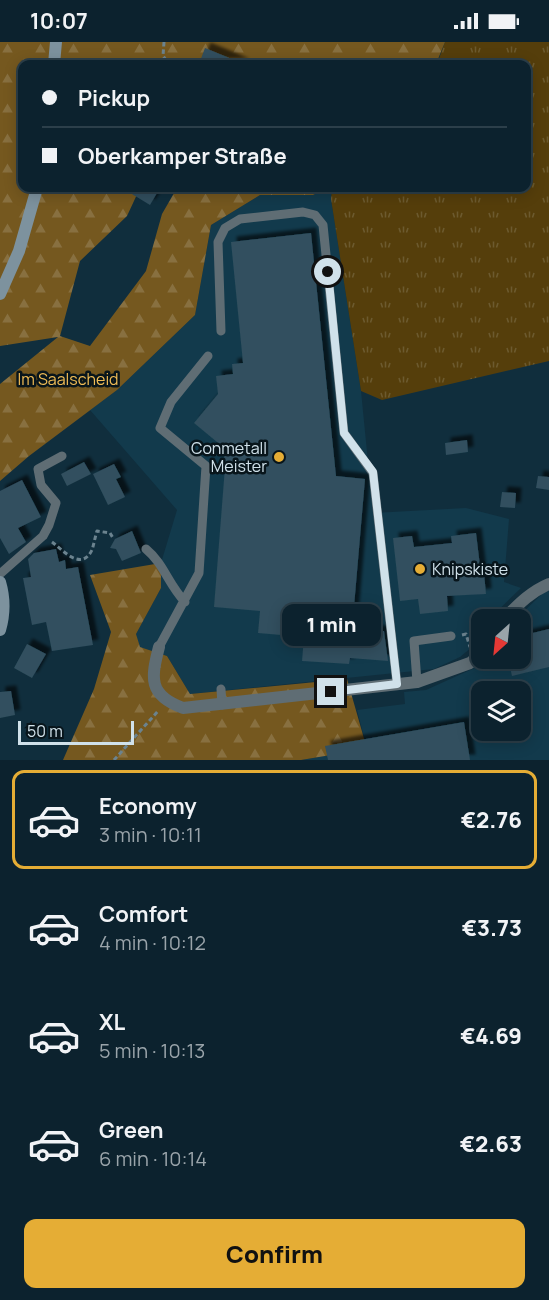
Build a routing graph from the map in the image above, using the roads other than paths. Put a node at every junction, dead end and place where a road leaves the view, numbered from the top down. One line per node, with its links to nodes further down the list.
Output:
1 (56, 42): 2 (main road)
2 (54, 60)
3 (37, 192): 4 (main road)
4 (0, 294)
5 (221, 331): 19 (lane)
6 (208, 356): 12 (lane)
7 (62, 456): 9 (lane)
8 (146, 549): 12 (lane)
9 (0, 574)
10 (0, 582): 14 (main road)
11 (549, 584): 13 (street)
12 (185, 602): 16 (lane)
13 (514, 609)
14 (0, 630)
15 (455, 635): 18 (lane)
16 (159, 647): 21 (street)
17 (471, 662): 18 (street)
18 (417, 682): 19 (street)
19 (397, 684): 21 (street)
20 (221, 689): 21 (lane)
21 (222, 705)

